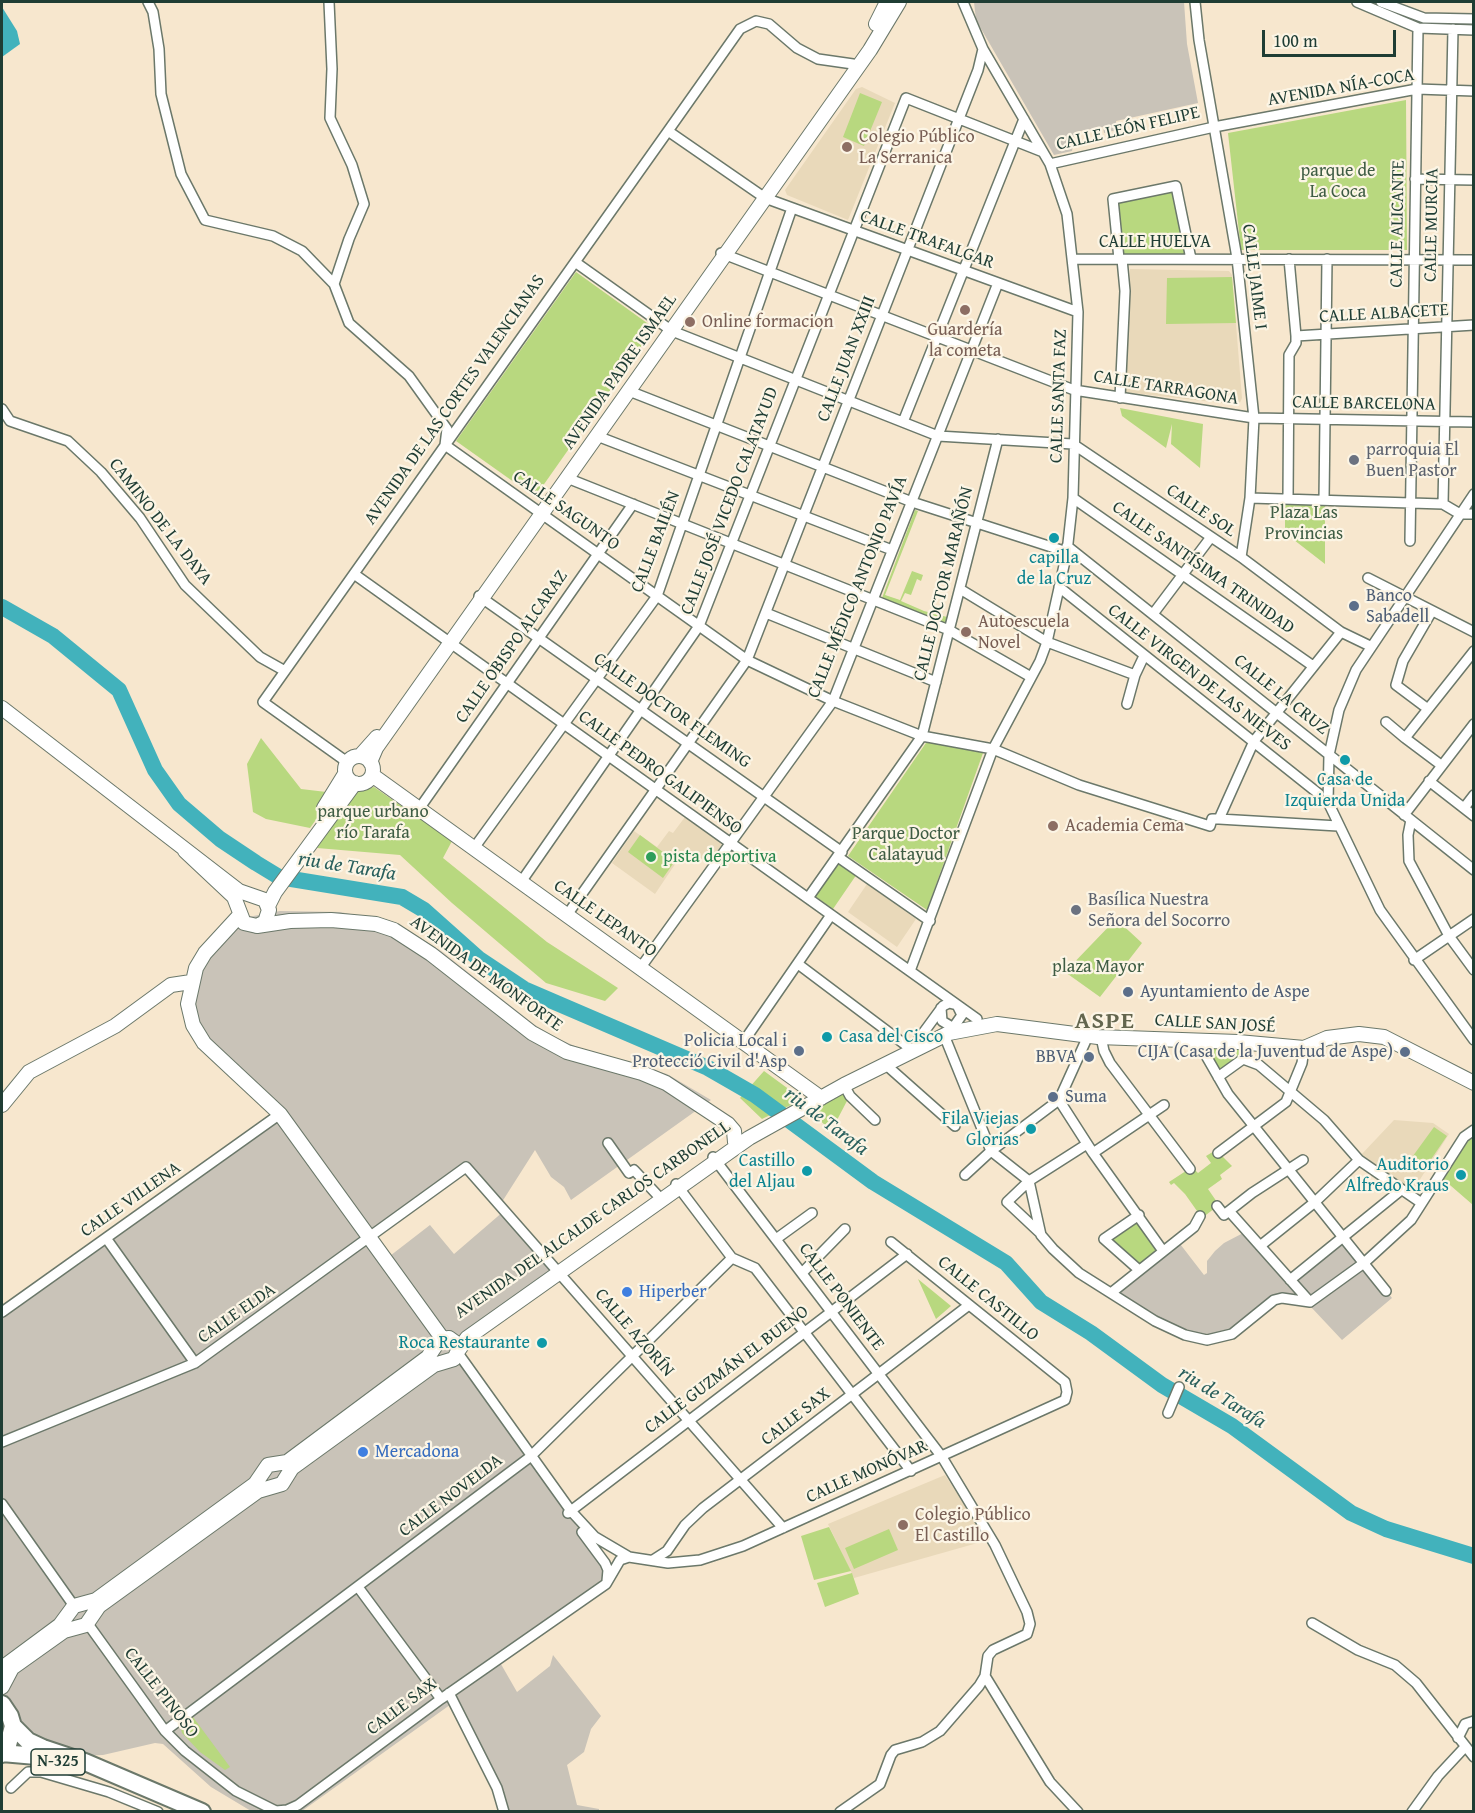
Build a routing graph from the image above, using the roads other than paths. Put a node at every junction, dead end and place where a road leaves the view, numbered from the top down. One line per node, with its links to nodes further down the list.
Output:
1 (148, 2): 48 (street)
2 (329, 2): 48 (street)
3 (887, 2): 14 (street, AVENIDA PADRE ISMAEL)
4 (899, 2): 30 (street, AVENIDA PADRE ISMAEL)
5 (963, 2): 13 (street)
6 (1195, 2): 22 (street, CALLE JAIME I)
7 (1358, 2): 10 (street)
8 (1381, 2): 9 (street)
9 (1473, 19)
10 (1418, 28): 11 (street); 17 (street, CALLE ALICANTE)
11 (1453, 29): 12 (street); 18 (street, CALLE MURCIA)
12 (1473, 30)
13 (983, 49): 15 (street, CALLE JUAN XXIII); 16 (street, CALLE SANTA FAZ)
14 (853, 64): 23 (street, AVENIDA DE LAS CORTES VALENCIANAS); 30 (street, AVENIDA PADRE ISMAEL)
15 (978, 70): 16 (street); 21 (street, CALLE JUAN XXIII)
16 (996, 71): 20 (street, CALLE SANTA FAZ)
17 (1417, 89): 18 (street, AVENIDA NÍA-COCA); 22 (street, AVENIDA NÍA-COCA); 27 (street, CALLE ALICANTE)
18 (1452, 90): 19 (street, AVENIDA NÍA-COCA); 28 (street, CALLE MURCIA)
19 (1473, 91)
20 (1024, 118): 24 (street); 25 (street, CALLE SANTA FAZ)
21 (959, 119): 24 (street); 32 (street, CALLE JOSÉ VICEDO CALATAYUD); 33 (street, CALLE JUAN XXIII)
22 (1214, 127): 26 (street, CALLE LEÓN FELIPE); 35 (street, CALLE JAIME I)
23 (668, 131): 30 (street); 44 (street, AVENIDA DE LAS CORTES VALENCIANAS)
24 (1015, 141): 25 (street); 45 (street)
25 (1043, 152): 26 (street, CALLE SANTA FAZ)
26 (1050, 164): 36 (street, CALLE SANTA FAZ)
27 (1415, 179): 28 (street); 41 (street, CALLE ALICANTE)
28 (1450, 180): 29 (street); 42 (street, CALLE MURCIA)
29 (1473, 180)
30 (763, 197): 31 (street, CALLE TRAFALGAR); 34 (street, AVENIDA PADRE ISMAEL)
31 (792, 208): 32 (street, CALLE TRAFALGAR); 46 (street, CALLE BAILÉN)
32 (854, 230): 33 (street, CALLE TRAFALGAR); 49 (street, CALLE JOSÉ VICEDO CALATAYUD)
33 (908, 250): 45 (street, CALLE TRAFALGAR); 51 (street, CALLE JUAN XXIII)
34 (722, 254): 46 (street, CALLE TARRAGONA); 54 (street, AVENIDA PADRE ISMAEL)
35 (1237, 258): 38 (street, CALLE HUELVA); 39 (street, CALLE HUELVA); 67 (street, CALLE JAIME I)
36 (1073, 259): 37 (street, CALLE HUELVA); 50 (street, CALLE SANTA FAZ)
37 (1120, 259): 38 (street, CALLE HUELVA); 38 (street); 64 (street)
38 (1191, 259)
39 (1289, 259): 40 (street, CALLE HUELVA); 57 (street)
40 (1327, 259): 41 (street, CALLE HUELVA); 56 (street)
41 (1414, 259): 42 (street, CALLE HUELVA); 55 (street, CALLE ALICANTE)
42 (1448, 260): 43 (street, CALLE HUELVA); 53 (street, CALLE MURCIA)
43 (1473, 260)
44 (575, 262): 54 (street); 79 (street, AVENIDA DE LAS CORTES VALENCIANAS)
45 (963, 270): 47 (street, CALLE TRAFALGAR); 58 (street)
46 (770, 272): 49 (street, CALLE TARRAGONA); 60 (street, CALLE BAILÉN)
47 (998, 283): 50 (street, CALLE TRAFALGAR); 59 (street, CALLE MÉDICO ANTONIO PAVÍA)
48 (334, 284): 79 (street)
49 (829, 295): 51 (street, CALLE TARRAGONA); 61 (street, CALLE JOSÉ VICEDO CALATAYUD)
50 (1078, 312): 62 (street, CALLE SANTA FAZ)
51 (882, 316): 58 (street, CALLE TARRAGONA); 65 (street, CALLE JUAN XXIII)
52 (1473, 325): 53 (street, CALLE ALBACETE)
53 (1447, 327): 55 (street, CALLE ALBACETE); 71 (street, CALLE MURCIA)
54 (669, 329): 60 (street); 63 (street, AVENIDA PADRE ISMAEL); 94 (street, AVENIDA PADRE ISMAEL)
55 (1413, 329): 56 (street, CALLE ALBACETE); 70 (street, CALLE ALICANTE)
56 (1326, 334): 57 (street, CALLE ALBACETE); 69 (street)
57 (1296, 336): 68 (street)
58 (936, 337): 59 (street, CALLE TARRAGONA); 72 (street)
59 (972, 351): 62 (street, CALLE TARRAGONA); 76 (street, CALLE MÉDICO ANTONIO PAVÍA)
60 (740, 357): 61 (street); 74 (street, CALLE BAILÉN)
61 (796, 379): 65 (street); 80 (street, CALLE JOSÉ VICEDO CALATAYUD)
62 (1074, 390): 64 (street, CALLE TARRAGONA); 78 (street, CALLE SANTA FAZ)
63 (629, 391): 74 (street); 75 (street, AVENIDA PADRE ISMAEL)
64 (1120, 398): 67 (street, CALLE TARRAGONA)
65 (849, 400): 72 (street); 81 (street, CALLE JUAN XXIII)
66 (2, 409): 133 (street, CAMINO DE LA DAYA)
67 (1254, 418): 68 (street, CALLE BARCELONA); 87 (street, CALLE JAIME I)
68 (1288, 419): 69 (street, CALLE BARCELONA); 88 (street)
69 (1325, 419): 70 (street, CALLE BARCELONA); 89 (street)
70 (1411, 421): 71 (street, CALLE BARCELONA); 91 (street, CALLE ALICANTE)
71 (1445, 421): 73 (street, CALLE BARCELONA); 93 (street, CALLE MURCIA)
72 (903, 422): 76 (street)
73 (1473, 422)
74 (716, 425): 80 (street); 82 (street, CALLE BAILÉN)
75 (597, 436): 82 (street); 83 (street, AVENIDA PADRE ISMAEL)
76 (938, 436): 77 (street); 90 (street, CALLE MÉDICO ANTONIO PAVÍA)
77 (998, 440): 78 (street); 99 (street, CALLE DOCTOR MARAÑÓN)
78 (1073, 444): 86 (street, CALLE SANTA FAZ); 100 (street, CALLE SOL)
79 (445, 445): 94 (street, CALLE SAGUNTO); 108 (street, AVENIDA DE LAS CORTES VALENCIANAS)
80 (770, 446): 81 (street); 85 (street, CALLE JOSÉ VICEDO CALATAYUD)
81 (823, 467): 90 (street); 97 (street, CALLE JUAN XXIII)
82 (699, 475): 85 (street); 98 (street, CALLE BAILÉN)
83 (567, 478): 92 (street); 94 (street, AVENIDA PADRE ISMAEL)
84 (1473, 494): 95 (street)
85 (750, 495): 97 (street); 102 (street, CALLE JOSÉ VICEDO CALATAYUD)
86 (1073, 498): 103 (street, CALLE SANTA FAZ); 109 (street, CALLE SANTÍSIMA TRINIDAD)
87 (1250, 498): 88 (street); 106 (street, CALLE JAIME I)
88 (1288, 499): 89 (street)
89 (1324, 500): 91 (street)
90 (912, 502): 99 (street); 104 (street, CALLE MÉDICO ANTONIO PAVÍA)
91 (1411, 503): 93 (street); 101 (street, CALLE ALICANTE)
92 (633, 504): 98 (street); 105 (street, CALLE OBISPO ALCARAZ)
93 (1443, 504): 95 (street)
94 (539, 513): 105 (street, CALLE SAGUNTO); 114 (street, AVENIDA PADRE ISMAEL)
95 (1460, 514): 96 (street); 115 (street)
96 (1473, 514)
97 (804, 516): 104 (street); 107 (street, CALLE JUAN XXIII)
98 (682, 523): 102 (street); 113 (street, CALLE BAILÉN)
99 (977, 523): 103 (street); 112 (street, CALLE DOCTOR MARAÑÓN)
100 (1211, 537): 106 (street, CALLE SOL); 109 (street)
101 (1410, 541)
102 (732, 543): 107 (street); 120 (street, CALLE JOSÉ VICEDO CALATAYUD)
103 (1067, 549): 111 (street, CALLE SANTA FAZ); 119 (street, CALLE LA CRUZ)
104 (892, 550): 116 (street, CALLE MÉDICO ANTONIO PAVÍA)
105 (598, 554): 113 (street, CALLE SAGUNTO); 124 (street, CALLE OBISPO ALCARAZ)
106 (1240, 557): 122 (street, CALLE SOL)
107 (785, 564): 116 (street); 118 (street, CALLE JUAN XXIII)
108 (354, 574): 125 (street, CALLE PEDRO GALIPIENSO); 133 (street, AVENIDA DE LAS CORTES VALENCIANAS)
109 (1182, 574): 119 (street); 132 (street, CALLE SANTÍSIMA TRINIDAD)
110 (1368, 578): 115 (street)
111 (1059, 587): 126 (street, CALLE SANTA FAZ); 130 (street, CALLE VIRGEN DE LAS NIEVES)
112 (960, 590): 121 (street, CALLE DOCTOR MARAÑÓN); 126 (street)
113 (657, 596): 120 (street, CALLE SAGUNTO); 136 (street, CALLE BAILÉN)
114 (480, 597): 124 (street, CALLE DOCTOR FLEMING); 125 (street, AVENIDA PADRE ISMAEL)
115 (1404, 597): 117 (street); 127 (street)
116 (873, 600): 121 (street); 128 (street, CALLE MÉDICO ANTONIO PAVÍA)
117 (1432, 611): 123 (street); 143 (street)
118 (766, 613): 128 (street); 131 (street, CALLE JUAN XXIII)
119 (1153, 614): 144 (street, CALLE LA CRUZ)
120 (699, 626): 131 (street, CALLE SAGUNTO); 142 (street, CALLE JOSÉ VICEDO CALATAYUD)
121 (949, 630): 135 (street); 137 (street, CALLE DOCTOR MARAÑÓN)
122 (1341, 632): 127 (street, CALLE SOL); 132 (street)
123 (1473, 632)
124 (538, 639): 136 (street, CALLE DOCTOR FLEMING); 138 (street, CALLE OBISPO ALCARAZ)
125 (448, 641): 138 (street, CALLE PEDRO GALIPIENSO); 155 (street, AVENIDA PADRE ISMAEL)
126 (1047, 642): 134 (street); 135 (street, CALLE SANTA FAZ)
127 (1370, 646): 153 (street)
128 (853, 650): 137 (street); 139 (street, CALLE MÉDICO ANTONIO PAVÍA)
129 (1473, 651): 143 (street)
130 (1144, 656): 134 (street); 150 (street, CALLE VIRGEN DE LAS NIEVES)
131 (747, 660): 139 (street, CALLE SAGUNTO); 151 (street, CALLE JUAN XXIII)
132 (1313, 666): 144 (street)
133 (285, 671): 157 (street, AVENIDA DE LAS CORTES VALENCIANAS)
134 (1135, 675): 140 (street)
135 (1031, 677): 152 (street, CALLE SANTA FAZ)
136 (596, 679): 142 (street, CALLE DOCTOR FLEMING); 146 (street, CALLE BAILÉN)
137 (936, 682): 148 (street, CALLE DOCTOR MARAÑÓN)
138 (507, 683): 146 (street, CALLE PEDRO GALIPIENSO); 163 (street, CALLE OBISPO ALCARAZ)
139 (833, 701): 148 (street, CALLE SAGUNTO); 161 (street, CALLE MÉDICO ANTONIO PAVÍA)
140 (1127, 704)
141 (2, 708): 175 (street)
142 (642, 709): 151 (street, CALLE DOCTOR FLEMING); 154 (street, CALLE JOSÉ VICEDO CALATAYUD)
143 (1428, 709): 149 (street)
144 (1276, 713): 150 (street); 153 (street, CALLE LA CRUZ)
145 (1386, 722): 149 (street)
146 (564, 724): 154 (street, CALLE PEDRO GALIPIENSO); 170 (street, CALLE BAILÉN)
147 (1472, 728): 156 (street)
148 (922, 736): 152 (street, CALLE SAGUNTO); 171 (street)
149 (1405, 738): 156 (street)
150 (1254, 741): 162 (street, CALLE VIRGEN DE LAS NIEVES); 167 (street)
151 (689, 743): 159 (street, CALLE JUAN XXIII); 161 (street, CALLE DOCTOR FLEMING)
152 (993, 749): 167 (street, CALLE SAGUNTO); 179 (street, CALLE SANTA FAZ)
153 (1329, 755): 162 (street); 166 (street, CALLE LA CRUZ)
154 (609, 756): 159 (street, CALLE PEDRO GALIPIENSO); 173 (street, CALLE JOSÉ VICEDO CALATAYUD)
155 (367, 764): 157 (street); 157 (street); 163 (street, CALLE LEPANTO)
156 (1441, 765): 158 (street)
157 (349, 773): 175 (street)
158 (1429, 781): 164 (street); 166 (street)
159 (656, 790): 169 (street, CALLE PEDRO GALIPIENSO); 176 (street, CALLE JUAN XXIII)
160 (1473, 795): 164 (street)
161 (764, 796): 169 (street, CALLE MÉDICO ANTONIO PAVÍA); 171 (street, CALLE DOCTOR FLEMING)
162 (1323, 798): 168 (street)
163 (419, 808): 170 (street, CALLE LEPANTO)
164 (1464, 808): 165 (street)
165 (1473, 816)
166 (1408, 817): 172 (street, CALLE LA CRUZ); 180 (street)
167 (1219, 819): 168 (street)
168 (1338, 826): 181 (street)
169 (730, 843): 174 (street, CALLE PEDRO GALIPIENSO); 183 (street, CALLE MÉDICO ANTONIO PAVÍA)
170 (474, 848): 173 (street, CALLE LEPANTO)
171 (840, 855): 174 (street); 179 (street, CALLE DOCTOR FLEMING)
172 (1473, 870)
173 (521, 882): 176 (street, CALLE LEPANTO)
174 (808, 898): 177 (street, CALLE PEDRO GALIPIENSO)
175 (253, 911): 186 (street); 213 (street, AVENIDA DE MONFORTE); 214 (street, AVENIDA DE MONFORTE)
176 (567, 915): 183 (street, CALLE LEPANTO)
177 (831, 915): 182 (street); 185 (street, CALLE PEDRO GALIPIENSO)
178 (1473, 919): 180 (street)
179 (930, 921): 185 (street, CALLE SANTA FAZ)
180 (1449, 936): 181 (street); 184 (street)
181 (1414, 960): 194 (street)
182 (798, 964): 195 (street); 196 (street)
183 (641, 967): 195 (street, CALLE LEPANTO)
184 (1473, 968)
185 (910, 971): 187 (street, CALLE PEDRO GALIPIENSO)
186 (191, 982): 205 (street); 207 (street)
187 (957, 1005): 188 (street); 189 (street, CALLE PEDRO GALIPIENSO); 191 (street)
188 (941, 1008): 191 (street); 196 (street)
189 (977, 1019): 190 (street); 191 (street)
190 (997, 1024): 191 (street); 192 (street, CALLE SAN JOSÉ)
191 (952, 1029): 196 (street); 198 (street); 217 (street)
192 (1094, 1037): 193 (street, CALLE SAN JOSÉ); 204 (street); 208 (street)
193 (1197, 1040): 197 (street, CALLE SAN JOSÉ); 199 (street)
194 (1473, 1040)
195 (744, 1041): 203 (street, CALLE LEPANTO)
196 (913, 1043): 203 (street)
197 (1304, 1048): 200 (street); 202 (street)
198 (885, 1064): 201 (street); 210 (street)
199 (1218, 1077): 202 (street); 211 (street)
200 (1473, 1083)
201 (844, 1085): 203 (street); 209 (street)
202 (1292, 1092): 211 (street); 222 (street)
203 (819, 1096): 213 (street)
204 (1059, 1100): 216 (street); 217 (street)
205 (2, 1104)
206 (1164, 1105): 208 (street)
207 (280, 1114): 240 (street, CALLE VILLENA); 242 (street)
208 (1149, 1115): 218 (street); 224 (street)
209 (876, 1120)
210 (954, 1126)
211 (1253, 1126): 219 (street); 225 (street)
212 (1473, 1130): 232 (street)
213 (752, 1133): 214 (street, AVENIDA DEL ALCALDE CARLOS CARBONELL); 220 (street, AVENIDA DEL ALCALDE CARLOS CARBONELL)
214 (735, 1142): 220 (street, AVENIDA DEL ALCALDE CARLOS CARBONELL)
215 (608, 1143): 230 (street)
216 (1087, 1143): 218 (street); 227 (street)
217 (991, 1151): 226 (street); 227 (street)
218 (1093, 1153): 236 (street)
219 (1218, 1153)
220 (715, 1159): 228 (street, AVENIDA DEL ALCALDE CARLOS CARBONELL); 243 (street, CALLE PONIENTE)
221 (1303, 1160): 225 (street)
222 (1359, 1160): 229 (street); 231 (street)
223 (466, 1167): 242 (street, CALLE ELDA); 251 (street, CALLE AZORÍN)
224 (1190, 1169)
225 (1288, 1170): 231 (street); 234 (street)
226 (965, 1175)
227 (1029, 1181): 239 (street); 239 (street)
228 (678, 1186): 230 (street, AVENIDA DEL ALCALDE CARLOS CARBONELL); 248 (street)
229 (1401, 1190): 232 (street); 241 (street)
230 (660, 1198): 251 (street, AVENIDA DEL ALCALDE CARLOS CARBONELL)
231 (1315, 1202): 241 (street); 245 (street)
232 (1420, 1202): 249 (street)
233 (1217, 1206): 234 (street)
234 (1229, 1211): 245 (street)
235 (812, 1212): 243 (street)
236 (1138, 1215): 246 (street); 250 (street)
237 (1200, 1216): 246 (street)
238 (845, 1229): 252 (street)
239 (1041, 1235): 255 (street)
240 (106, 1238): 259 (street, CALLE VILLENA); 263 (street)
241 (1343, 1238): 249 (street); 253 (street)
242 (370, 1239): 261 (street); 263 (street, CALLE ELDA)
243 (776, 1239): 252 (street, CALLE PONIENTE)
244 (891, 1242): 247 (street, CALLE CASTILLO)
245 (1260, 1246): 253 (street)
246 (1163, 1251): 250 (street)
247 (907, 1254): 257 (street, CALLE CASTILLO); 258 (street, CALLE GUZMÁN EL BUENO)
248 (732, 1258): 260 (street); 262 (street, CALLE NOVELDA)
249 (1364, 1263): 254 (street); 256 (street)
250 (1139, 1270): 255 (street)
251 (557, 1271): 261 (street, AVENIDA DEL ALCALDE CARLOS CARBONELL); 262 (street, CALLE AZORÍN)
252 (802, 1273): 258 (street, CALLE PONIENTE)
253 (1290, 1280): 256 (street)
254 (1386, 1291)
255 (1111, 1293): 256 (street)
256 (1310, 1302)
257 (969, 1305): 264 (street, CALLE SAX); 265 (street, CALLE CASTILLO)
258 (831, 1311): 260 (street, CALLE GUZMÁN EL BUENO); 264 (street, CALLE PONIENTE)
259 (2, 1312)
260 (804, 1332): 267 (street); 269 (street, CALLE GUZMÁN EL BUENO)
261 (449, 1350): 271 (street); 273 (street, AVENIDA DEL ALCALDE CARLOS CARBONELL)
262 (632, 1356): 269 (street, CALLE AZORÍN); 271 (street, CALLE NOVELDA)
263 (195, 1363): 270 (street, CALLE ELDA)
264 (879, 1374): 267 (street, CALLE SAX); 272 (street, CALLE PONIENTE)
265 (1065, 1382): 272 (street, CALLE MONÓVAR)
266 (1179, 1388): 268 (street)
267 (852, 1395): 274 (street); 276 (street, CALLE SAX)
268 (1168, 1413)
269 (688, 1419): 276 (street, CALLE AZORÍN); 278 (street, CALLE GUZMÁN EL BUENO)
270 (2, 1442)
271 (530, 1457): 278 (street); 283 (street, CALLE NOVELDA)
272 (942, 1457): 274 (street, CALLE MONÓVAR); 287 (street, CALLE PONIENTE)
273 (283, 1470): 275 (street, AVENIDA DEL ALCALDE CARLOS CARBONELL); 275 (street, AVENIDA DEL ALCALDE CARLOS CARBONELL)
274 (911, 1471): 279 (street, CALLE MONÓVAR)
275 (267, 1479): 284 (street, AVENIDA DEL ALCALDE CARLOS CARBONELL)
276 (741, 1480): 279 (street, CALLE AZORÍN); 281 (street, CALLE SAX)
277 (2, 1504): 284 (street, CALLE PINOSO)
278 (570, 1512): 280 (street); 282 (street)
279 (783, 1528): 281 (street, CALLE MONÓVAR)
280 (629, 1557): 281 (street, CALLE MONÓVAR); 282 (street)
281 (655, 1561)
282 (606, 1584): 289 (street, CALLE SAX)
283 (358, 1587): 290 (street); 294 (street, CALLE NOVELDA)
284 (80, 1615): 286 (street, AVENIDA DEL ALCALDE CARLOS CARBONELL); 288 (street, AVENIDA DEL ALCALDE CARLOS CARBONELL); 294 (street, CALLE PINOSO)
285 (1312, 1623): 295 (street)
286 (2, 1668)
287 (985, 1676): 305 (street, CALLE PONIENTE); 306 (street)
288 (2, 1687)
289 (449, 1693): 290 (street, CALLE SAX); 304 (street)
290 (441, 1699): 301 (street, CALLE SAX)
291 (3, 1703): 293 (highway, N-325)
292 (1473, 1721): 295 (street)
293 (13, 1726): 297 (highway, N-325); 299 (highway, N-325)
294 (165, 1731): 301 (street, CALLE PINOSO)
295 (1458, 1738): 296 (street)
296 (1465, 1747): 298 (street); 307 (street)
297 (2, 1754): 299 (highway, N-325)
298 (1473, 1757)
299 (113, 1775): 303 (highway, N-325)
300 (11, 1788): 302 (street)
301 (276, 1811)
302 (158, 1812)
303 (202, 1812)
304 (504, 1812)
305 (840, 1812)
306 (1078, 1812)
307 (1412, 1812)

